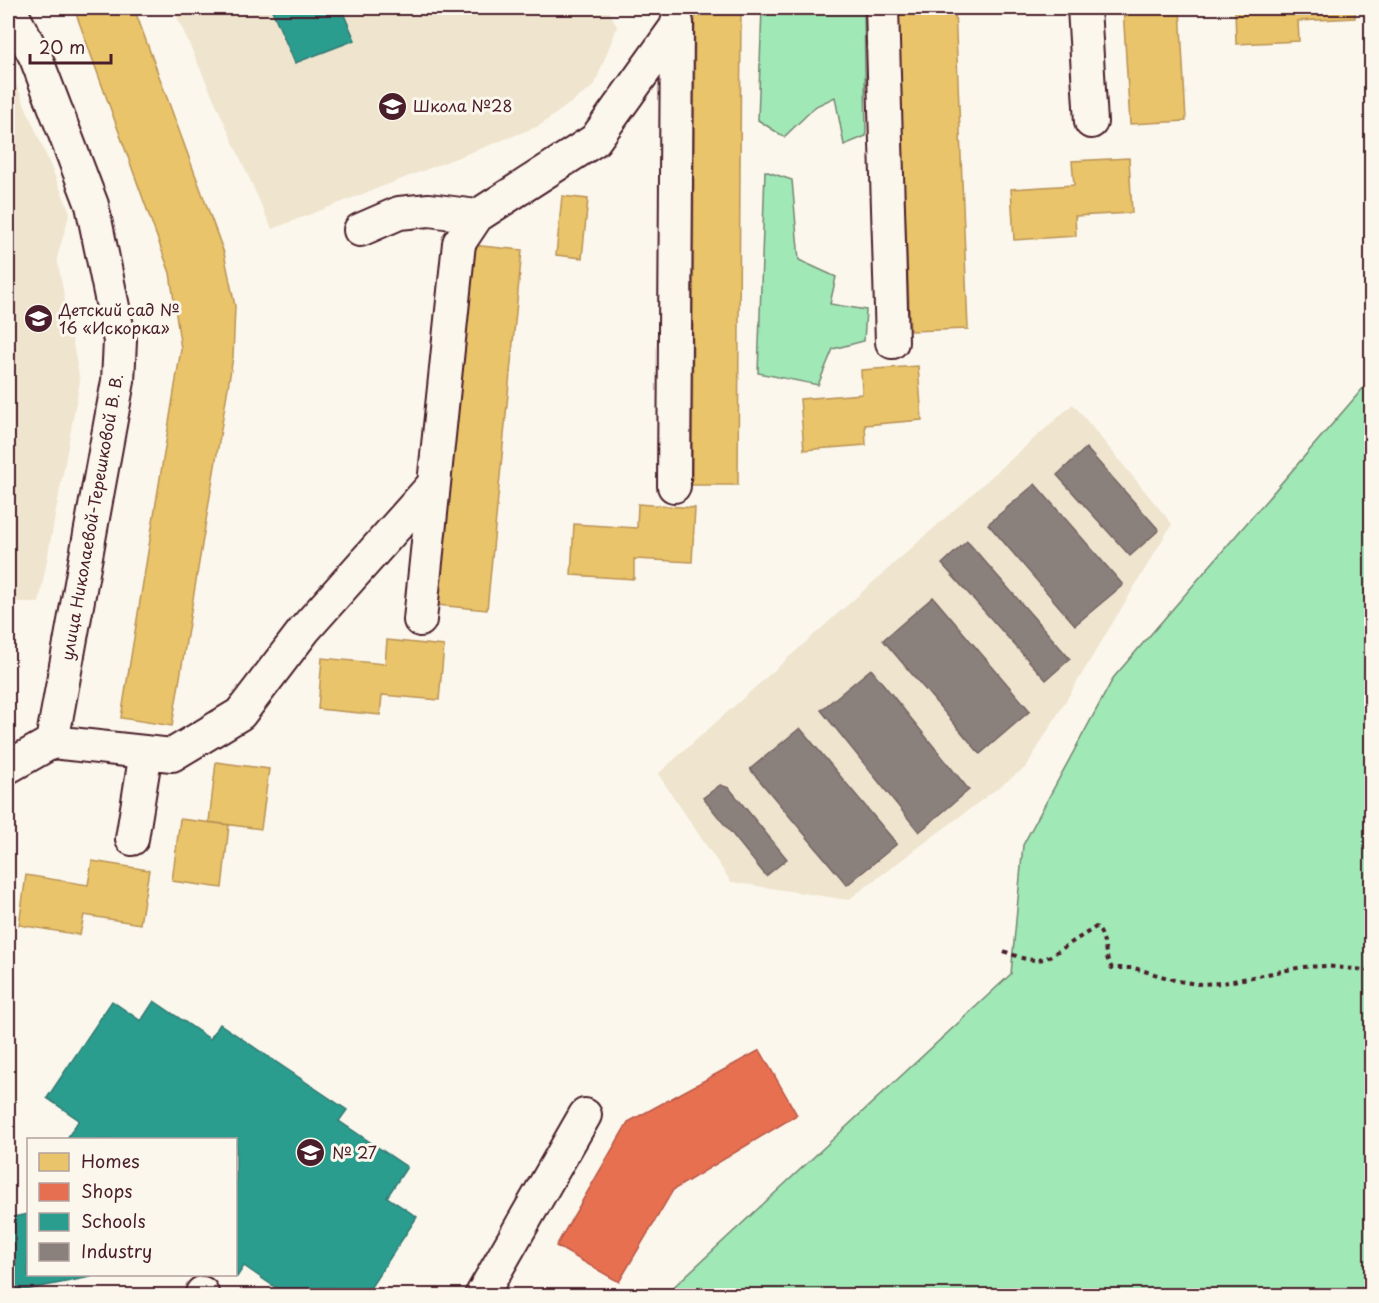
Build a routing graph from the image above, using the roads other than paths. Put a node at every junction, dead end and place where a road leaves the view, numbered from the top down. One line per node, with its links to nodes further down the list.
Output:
1 (9, 8): 12 (street, улица Николаевой-Терешковой В. В.)
2 (882, 8): 8 (street)
3 (1084, 8): 5 (street)
4 (678, 17): 6 (street); 10 (street)
5 (1091, 122)
6 (477, 216): 7 (street); 9 (street)
7 (360, 230)
8 (892, 342)
9 (434, 484): 11 (street); 13 (street)
10 (674, 486)
11 (420, 620)
12 (52, 742): 13 (street); 14 (street)
13 (146, 752): 15 (street)
14 (8, 767)
15 (132, 839)
16 (585, 1115): 17 (street)
17 (481, 1296)

